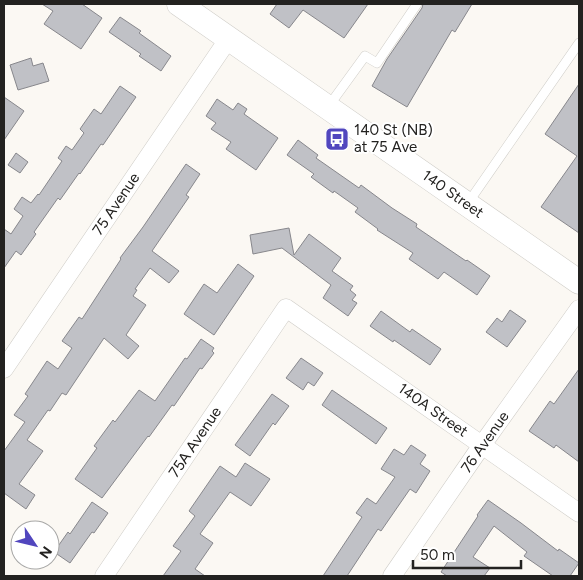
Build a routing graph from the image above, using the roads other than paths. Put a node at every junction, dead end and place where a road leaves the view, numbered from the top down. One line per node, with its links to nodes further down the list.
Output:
1 (179, 4): 3 (main road, 140 Street)
2 (417, 4): 5 (lane)
3 (228, 38): 5 (main road, 140 Street); 10 (street, 75 Avenue)
4 (579, 43): 6 (lane)
5 (328, 107): 6 (main road, 140 Street)
6 (467, 204): 7 (main road, 140 Street)
7 (579, 282)
8 (286, 308): 11 (street, 140A Street); 13 (street, 75A Avenue)
9 (579, 309): 11 (street, 76 Avenue)
10 (4, 369)
11 (482, 445): 12 (street, 140A Street); 14 (street, 76 Avenue)
12 (579, 513)
13 (104, 576)
14 (392, 576)

